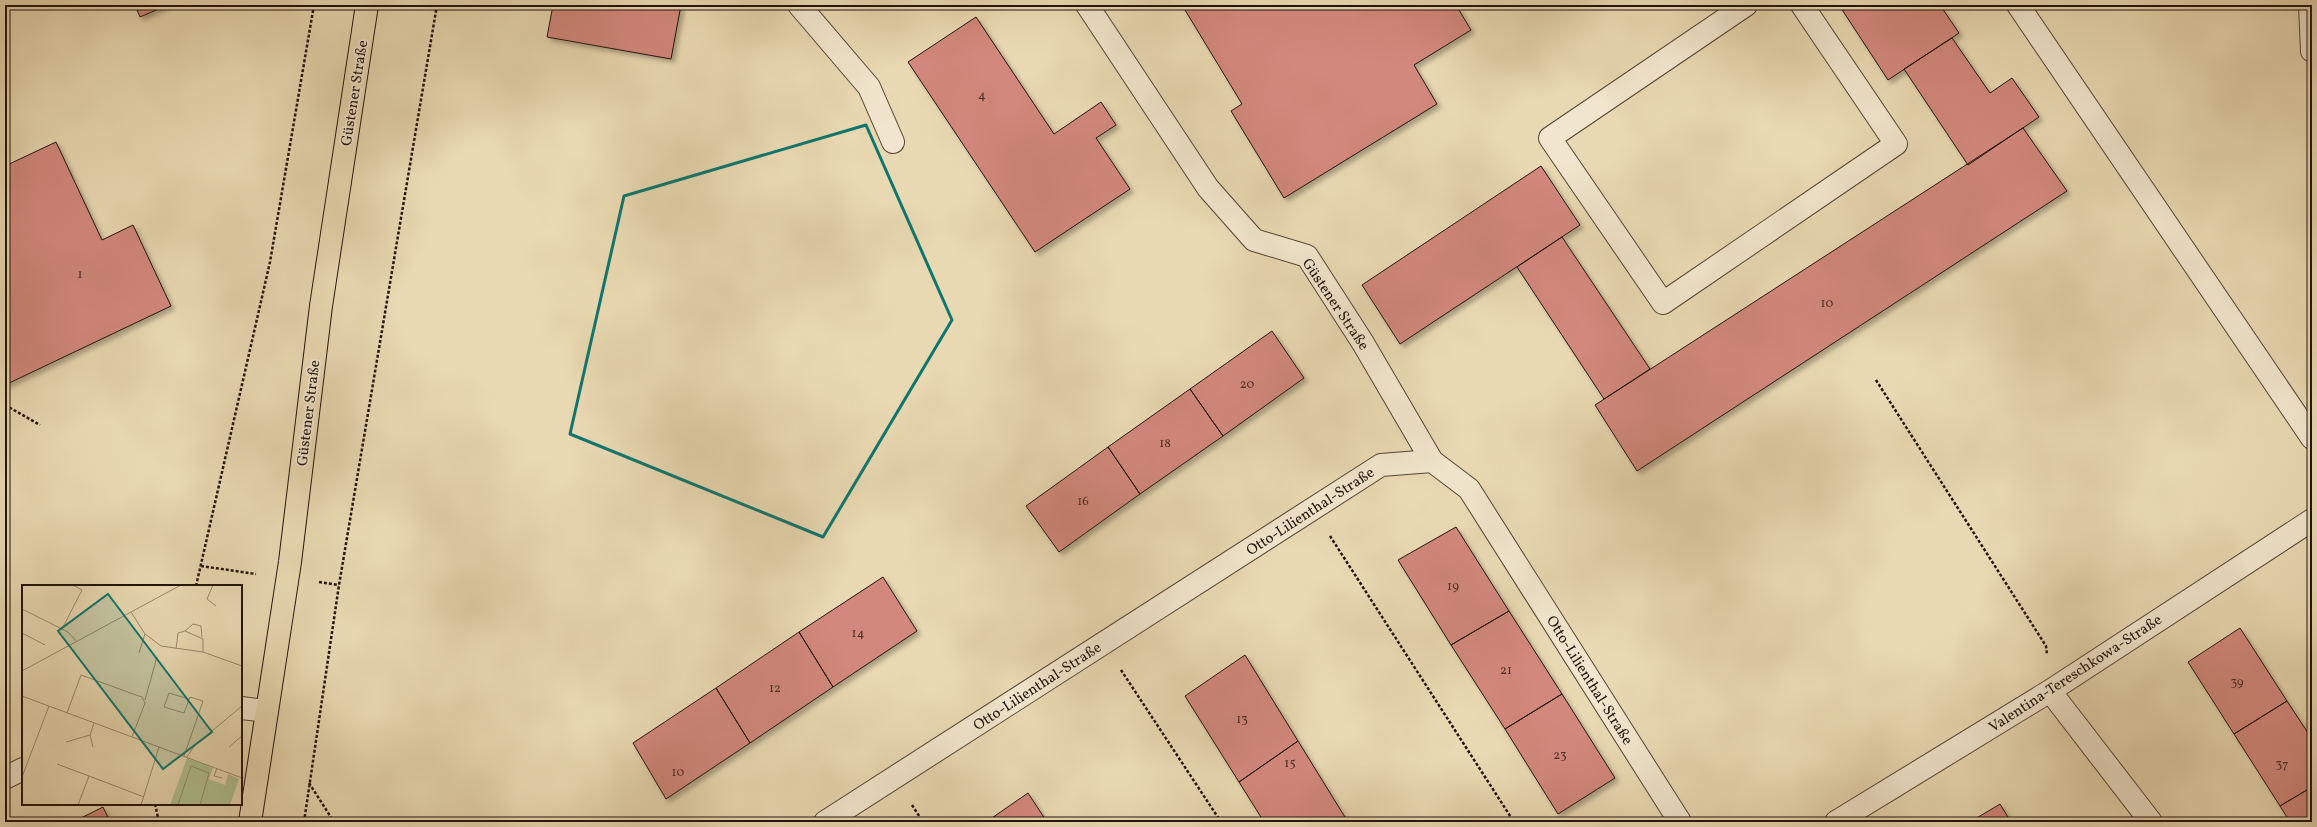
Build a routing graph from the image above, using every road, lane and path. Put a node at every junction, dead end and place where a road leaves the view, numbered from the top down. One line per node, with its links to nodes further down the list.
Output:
1 (314, 5): 19 (path)
2 (367, 5): 23 (main road, Güstener Straße)
3 (438, 5): 24 (path)
4 (799, 5): 11 (street)
5 (1087, 5): 16 (street, Güstener Straße)
6 (1746, 5): 7 (street)
7 (1802, 5)
8 (2018, 5): 15 (street)
9 (2310, 5): 10 (street)
10 (2312, 51)
11 (893, 142)
12 (1876, 380): 21 (path)
13 (5, 405): 14 (path)
14 (40, 425)
15 (2312, 438)
16 (1432, 461): 17 (street, Otto-Lilienthal-Straße); 33 (street, Otto-Lilienthal-Straße)
17 (1312, 509): 20 (street, Otto-Lilienthal-Straße); 32 (path)
18 (2312, 520): 21 (street, Valentina-Tereschkowa-Straße)
19 (196, 585)
20 (1104, 643): 30 (street, Otto-Lilienthal-Straße); 31 (path)
21 (2050, 691): 34 (street, Valentina-Tereschkowa-Straße); 35 (street)
22 (242, 708): 23 (street)
23 (268, 711): 27 (main road, Güstener Straße)
24 (309, 783): 28 (path); 29 (path)
25 (155, 805): 26 (path)
26 (159, 822)
27 (250, 822)
28 (304, 822)
29 (334, 822)
30 (825, 822)
31 (1221, 822)
32 (1514, 822)
33 (1680, 822)
34 (1836, 822)
35 (2151, 822)

